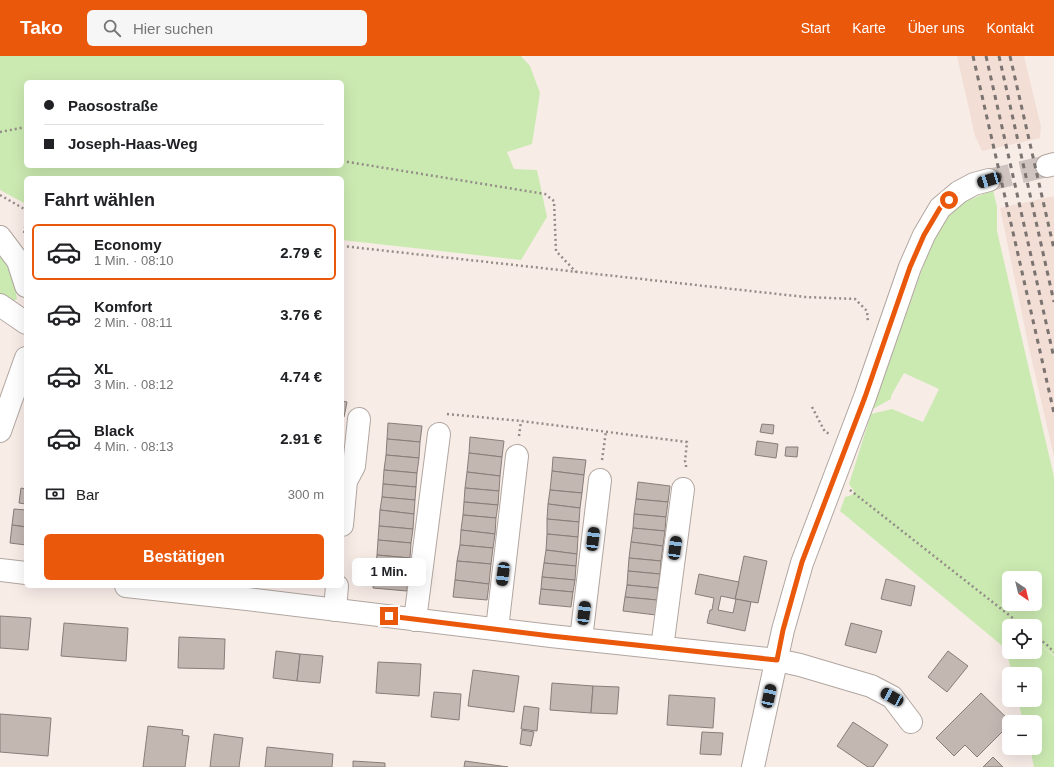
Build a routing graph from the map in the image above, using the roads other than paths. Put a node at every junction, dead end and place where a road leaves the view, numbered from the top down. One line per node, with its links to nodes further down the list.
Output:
1 (989, 180): 24 (street)
2 (0, 236): 3 (street)
3 (24, 280)
4 (0, 305): 5 (street)
5 (24, 322)
6 (24, 364): 9 (street)
7 (359, 418): 13 (street)
8 (441, 424): 20 (street)
9 (0, 431)
10 (517, 456): 21 (street)
11 (600, 480): 22 (street)
12 (683, 489): 23 (street)
13 (344, 503)
14 (0, 570): 15 (street)
15 (24, 573)
16 (163, 588): 18 (street)
17 (337, 588): 19 (street)
18 (248, 593): 19 (street)
19 (335, 610): 20 (street)
20 (415, 620): 21 (street)
21 (497, 629): 22 (street)
22 (581, 639): 23 (street)
23 (662, 648): 24 (street)
24 (777, 660): 25 (street); 26 (street)
25 (911, 722)
26 (753, 767)

